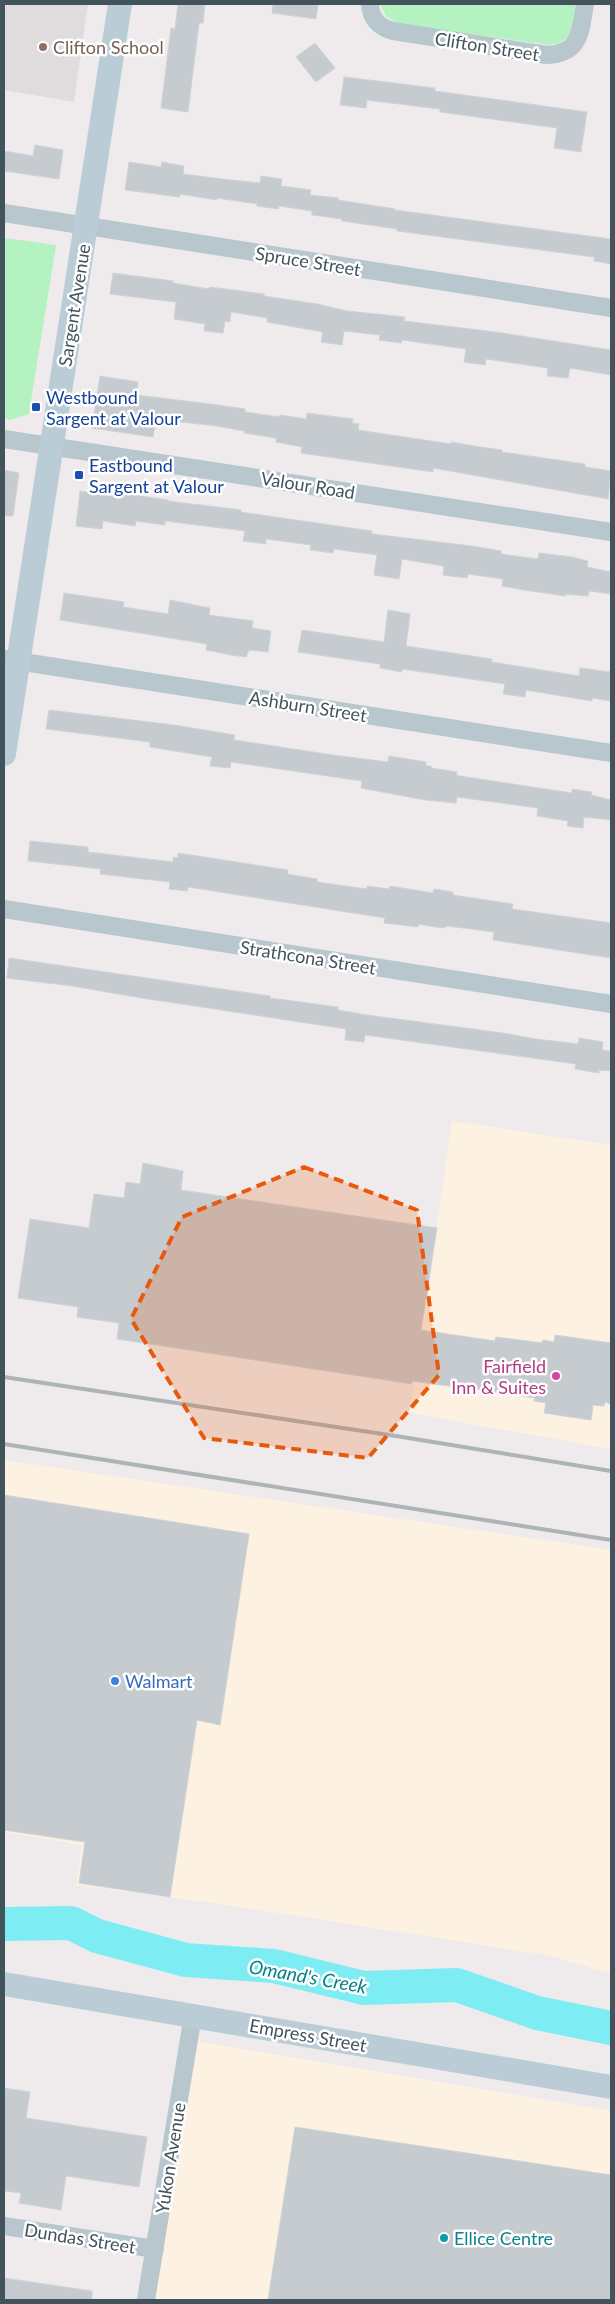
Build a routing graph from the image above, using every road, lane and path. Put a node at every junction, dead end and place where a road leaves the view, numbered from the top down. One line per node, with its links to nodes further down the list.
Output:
1 (120, 4): 5 (main road, Sargent Avenue)
2 (370, 4): 3 (street, Clifton Street)
3 (584, 4)
4 (4, 214): 5 (street, Spruce Street)
5 (86, 226): 6 (street, Spruce Street); 8 (main road, Sargent Avenue)
6 (611, 308)
7 (4, 439): 8 (street, Valour Road)
8 (52, 446): 9 (street, Valour Road); 10 (main road, Sargent Avenue)
9 (611, 532)
10 (11, 660): 11 (main road, Sargent Avenue); 12 (street, Ashburn Street)
11 (4, 754)
12 (611, 754)
13 (4, 909): 14 (street, Strathcona Street)
14 (611, 1004)
15 (4, 1984): 16 (main road, Empress Street)
16 (193, 2015): 17 (main road, Empress Street); 19 (street, Yukon Avenue)
17 (611, 2087)
18 (4, 2226): 19 (street, Dundas Street)
19 (156, 2249): 20 (street, Yukon Avenue)
20 (146, 2300)

